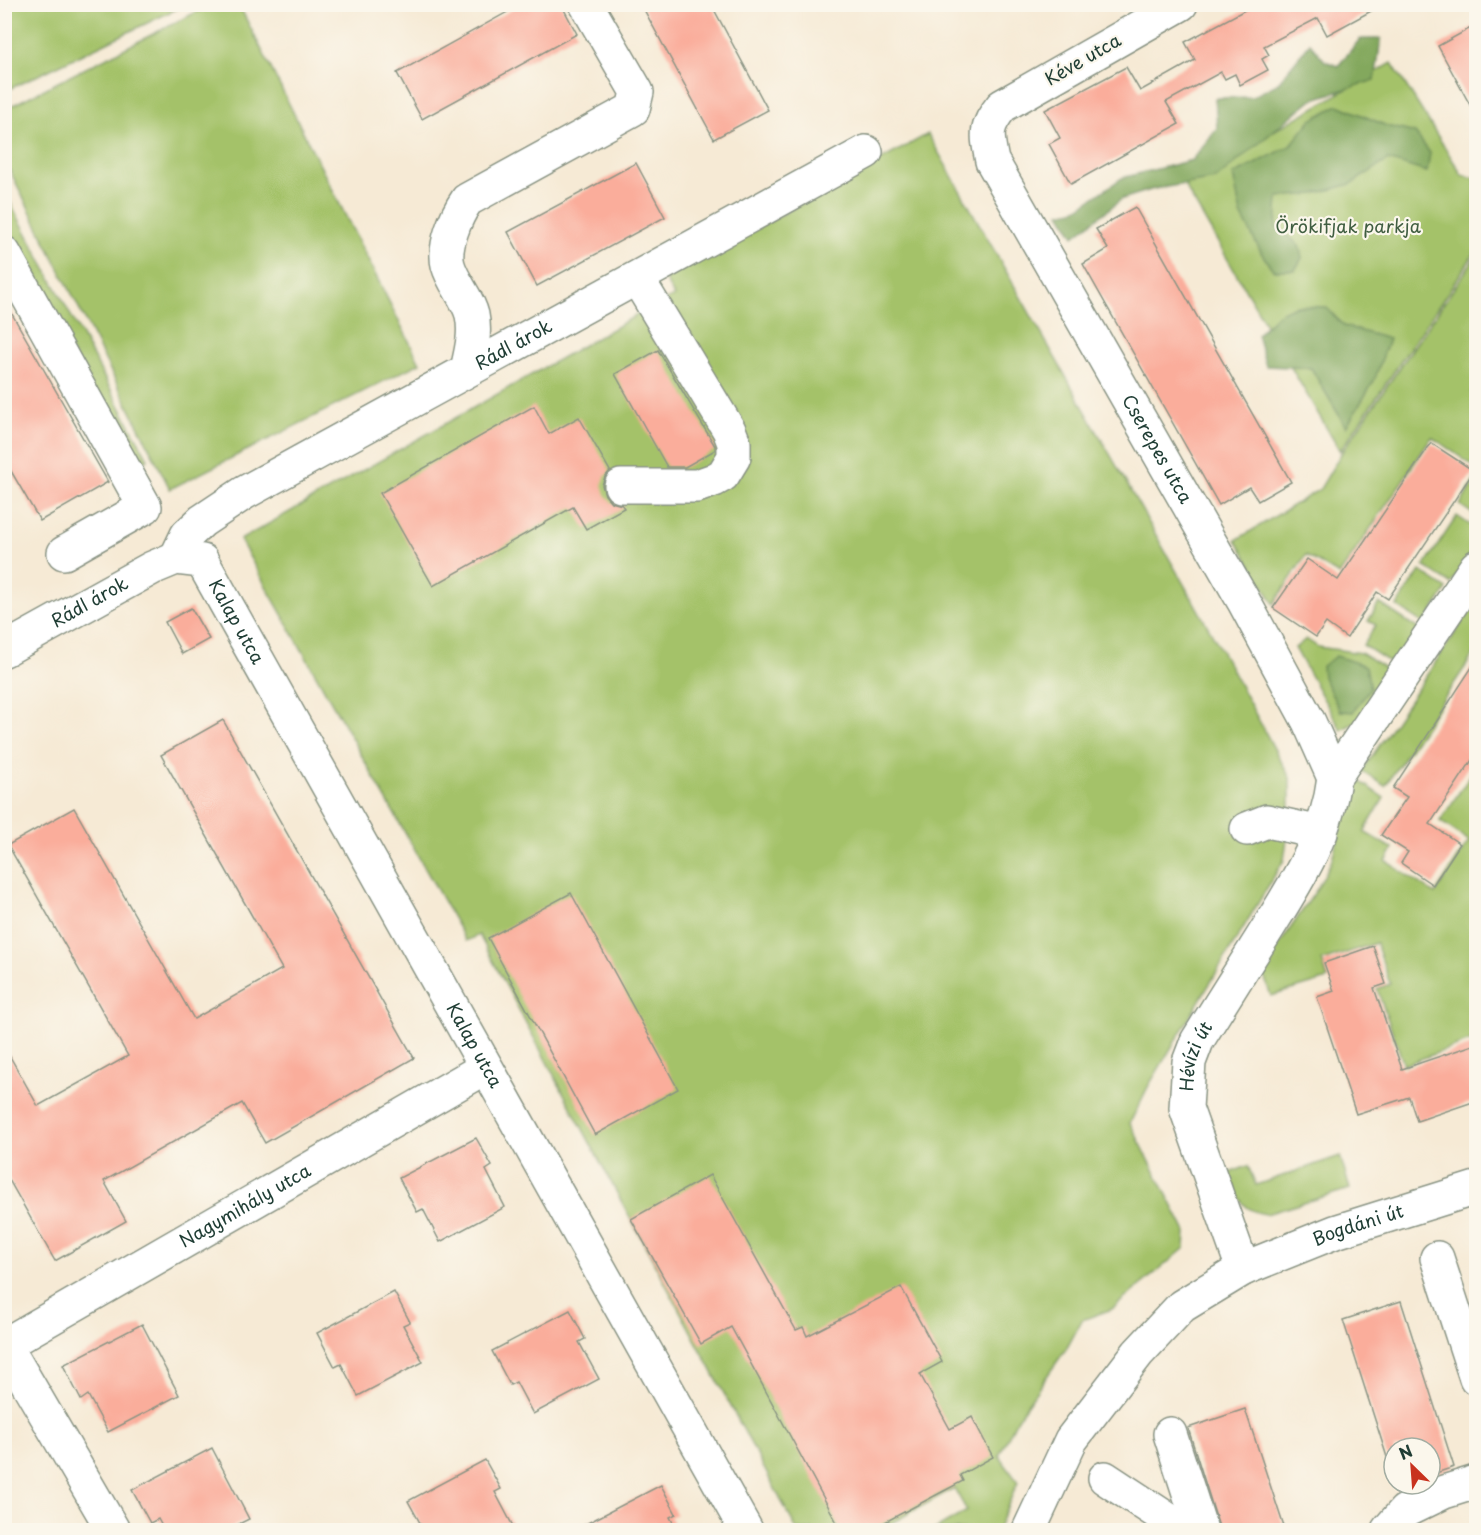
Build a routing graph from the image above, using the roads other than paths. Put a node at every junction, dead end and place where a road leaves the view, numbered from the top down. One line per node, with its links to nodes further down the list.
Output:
1 (586, 4): 7 (street)
2 (1181, 4): 3 (street, Kéve utca)
3 (990, 120): 13 (street, Cserepes utca)
4 (866, 152): 6 (street, Rádl árok)
5 (4, 254): 9 (street)
6 (638, 278): 7 (street, Rádl árok); 8 (street)
7 (467, 370): 10 (street, Rádl árok)
8 (621, 486)
9 (64, 553)
10 (189, 559): 12 (street, Rádl árok); 16 (street, Kalap utca)
11 (1476, 567): 13 (street, Hévízi út)
12 (4, 650)
13 (1334, 778): 15 (street, Hévízi út)
14 (1247, 829): 15 (street)
15 (1321, 834): 19 (street, Hévízi út)
16 (485, 1068): 20 (street, Nagymihály utca); 26 (street, Kalap utca)
17 (1476, 1188): 19 (street, Bogdáni út)
18 (1437, 1258): 21 (street)
19 (1243, 1269): 27 (street)
20 (5, 1343): 25 (street)
21 (1476, 1378)
22 (1170, 1434): 29 (street)
23 (1105, 1478): 28 (street)
24 (1476, 1482): 30 (street)
25 (113, 1530)
26 (746, 1530)
27 (1029, 1530)
28 (1184, 1530)
29 (1201, 1530)
30 (1388, 1530)

